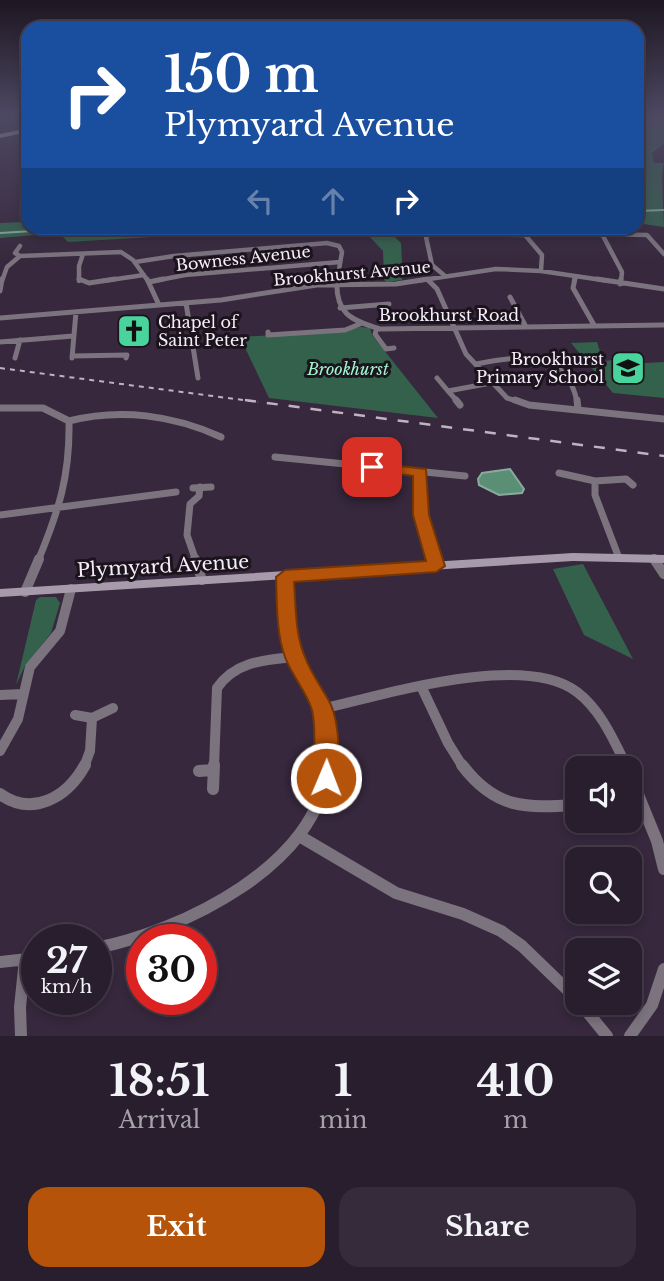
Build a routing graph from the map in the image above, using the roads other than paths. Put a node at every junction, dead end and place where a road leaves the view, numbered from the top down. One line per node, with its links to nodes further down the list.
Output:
1 (427, 235): 15 (street)
2 (478, 235): 6 (street)
3 (521, 235): 13 (street)
4 (604, 235): 20 (street)
5 (644, 235): 9 (street)
6 (480, 244)
7 (20, 246): 10 (street)
8 (83, 254): 10 (street); 11 (street); 14 (street)
9 (664, 254)
10 (20, 256): 22 (street)
11 (135, 262): 12 (street); 14 (street)
12 (340, 262): 18 (street, Bowness Avenue); 19 (street)
13 (541, 271): 15 (street, Brookhurst Avenue); 16 (street, Brookhurst Avenue)
14 (144, 275): 18 (street)
15 (445, 276): 17 (street, Brookhurst Avenue)
16 (575, 276): 20 (street, Brookhurst Avenue); 32 (street)
17 (428, 280): 19 (street, Brookhurst Avenue); 35 (street)
18 (149, 282): 25 (street)
19 (338, 283): 24 (street, Brookhurst Avenue); 27 (street)
20 (620, 284): 21 (street, Brookhurst Avenue)
21 (664, 289)
22 (0, 291)
23 (510, 297): 33 (street)
24 (186, 303): 25 (street, Brookhurst Avenue); 44 (street)
25 (159, 306): 28 (street, Brookhurst Avenue)
26 (386, 306): 27 (street)
27 (340, 308): 30 (street, Brookhurst Road)
28 (76, 312): 29 (street, Brookhurst Avenue); 37 (street)
29 (0, 318)
30 (360, 324): 34 (street, Brookhurst Road); 36 (street)
31 (664, 325): 32 (street, Brookhurst Road)
32 (594, 326): 33 (street, Brookhurst Road)
33 (526, 327): 35 (street, Brookhurst Road)
34 (377, 328): 35 (street, Brookhurst Road); 40 (street)
35 (456, 329): 43 (street)
36 (268, 332)
37 (73, 336): 38 (street); 42 (street)
38 (20, 340): 39 (street); 41 (street)
39 (0, 342)
40 (394, 348)
41 (15, 358)
42 (126, 358)
43 (476, 364): 46 (street); 50 (street)
44 (198, 378)
45 (437, 378): 47 (street)
46 (491, 383): 47 (street); 50 (street)
47 (448, 391): 48 (street)
48 (460, 405)
49 (0, 408): 52 (street)
50 (578, 409): 51 (street)
51 (664, 419)
52 (69, 421): 54 (street); 64 (street)
53 (220, 427): 54 (street)
54 (213, 432): 55 (street)
55 (221, 437)
56 (275, 457): 57 (street)
57 (421, 472): 59 (street); 68 (street)
58 (564, 472): 61 (street)
59 (465, 476)
60 (629, 480): 61 (street)
61 (595, 481): 66 (street)
62 (211, 487): 71 (street)
63 (176, 492): 64 (street)
64 (59, 509): 65 (street); 73 (street)
65 (0, 515)
66 (618, 558): 67 (street, Plymyard Avenue); 68 (street, Plymyard Avenue)
67 (659, 559): 69 (street)
68 (436, 566): 70 (street, Plymyard Avenue)
69 (664, 574)
70 (285, 577): 71 (street, Plymyard Avenue); 75 (street)
71 (202, 580): 72 (street, Plymyard Avenue)
72 (71, 589): 73 (street, Plymyard Avenue); 77 (street)
73 (26, 592): 74 (street, Plymyard Avenue)
74 (0, 593)
75 (295, 657): 80 (street); 85 (street)
76 (422, 688): 80 (street); 84 (street); 89 (street)
77 (23, 694): 78 (street); 83 (street)
78 (0, 695)
79 (113, 708): 82 (street)
80 (322, 709): 91 (street)
81 (75, 715): 82 (street)
82 (92, 718): 88 (street)
83 (0, 751)
84 (621, 756)
85 (213, 770): 86 (street); 87 (street)
86 (199, 771)
87 (214, 789)
88 (0, 794)
89 (565, 805)
90 (642, 812): 92 (street)
91 (301, 837): 93 (street); 98 (street)
92 (664, 869)
93 (112, 943)
94 (21, 960): 95 (street)
95 (0, 962)
96 (664, 969): 97 (street)
97 (663, 986): 103 (street)
98 (565, 987)
99 (21, 1003): 101 (street)
100 (590, 1015): 102 (street)
101 (21, 1036)
102 (607, 1036)
103 (630, 1036)

